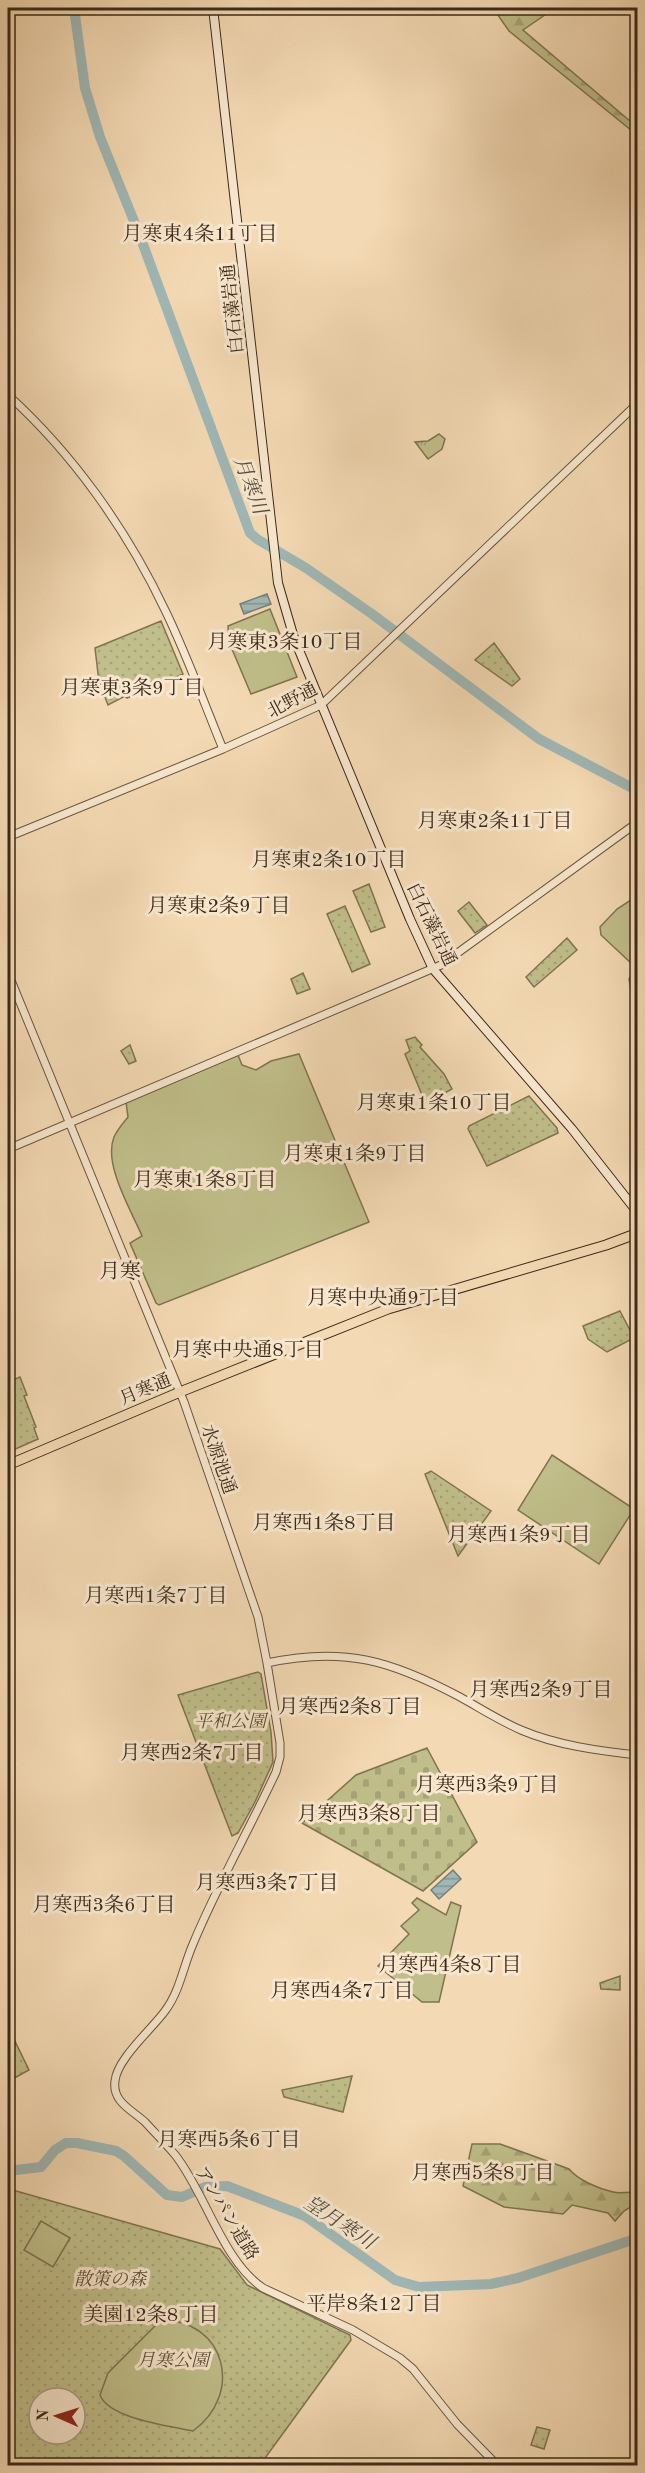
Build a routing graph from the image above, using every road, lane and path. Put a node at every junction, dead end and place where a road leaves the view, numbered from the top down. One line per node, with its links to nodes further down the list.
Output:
1 (213, 8): 4 (main road, 白石藻岩通)
2 (8, 395): 5 (street)
3 (638, 403): 4 (street, 北野通)
4 (321, 705): 5 (street, 北野通); 8 (main road, 白石藻岩通)
5 (224, 749): 7 (street, 北野通)
6 (638, 822): 8 (street)
7 (8, 837)
8 (433, 969): 10 (street); 12 (main road, 白石藻岩通)
9 (8, 974): 10 (street, 水源池通)
10 (68, 1123): 11 (street); 14 (street, 水源池通)
11 (8, 1149)
12 (638, 1213)
13 (638, 1233): 14 (highway, 月寒通)
14 (180, 1392): 15 (highway, 月寒通); 16 (street, 水源池通)
15 (8, 1465)
16 (267, 1664): 17 (street); 18 (street, アンパン道路)
17 (638, 1755)
18 (498, 2466)

